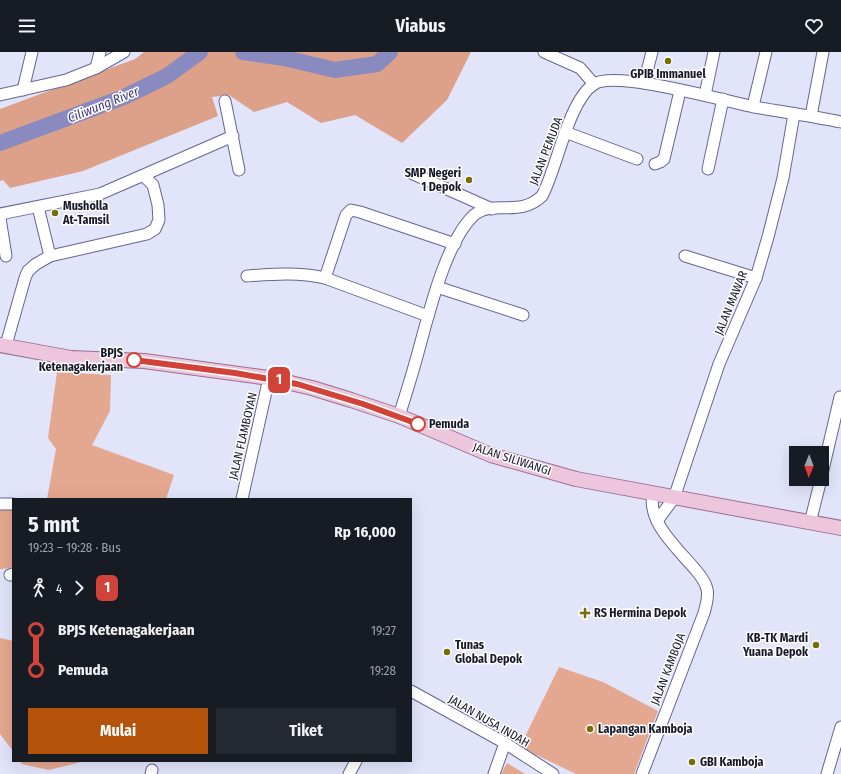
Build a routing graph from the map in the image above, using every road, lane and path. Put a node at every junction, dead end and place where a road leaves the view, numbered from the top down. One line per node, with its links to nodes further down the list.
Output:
1 (32, 52): 12 (street)
2 (100, 52): 9 (street)
3 (124, 52): 9 (street)
4 (544, 52): 11 (street)
5 (652, 52): 10 (street)
6 (714, 52): 15 (street)
7 (766, 52): 18 (street)
8 (824, 52): 20 (street)
9 (96, 68): 12 (street)
10 (644, 83): 11 (street); 13 (street)
11 (594, 84): 22 (street, JALAN PEMUDA)
12 (23, 90): 14 (street)
13 (680, 91): 15 (street); 25 (street)
14 (0, 95)
15 (705, 95): 16 (street)
16 (723, 99): 18 (street); 26 (street)
17 (226, 101): 23 (street)
18 (753, 106): 19 (street)
19 (794, 114): 20 (street); 40 (street, JALAN MAWAR)
20 (811, 116): 21 (street)
21 (841, 122)
22 (565, 132): 24 (street); 31 (street, JALAN PEMUDA)
23 (233, 136): 27 (street); 29 (street)
24 (637, 159)
25 (655, 164)
26 (708, 169)
27 (239, 170)
28 (411, 173): 31 (street)
29 (144, 176): 30 (street); 36 (street)
30 (38, 207): 32 (street); 36 (street)
31 (492, 209): 34 (street, JALAN PEMUDA)
32 (0, 214)
33 (0, 218): 35 (street)
34 (455, 244): 39 (street); 41 (street, JALAN PEMUDA)
35 (6, 256)
36 (50, 256): 44 (street)
37 (685, 256): 40 (street)
38 (247, 276): 39 (street)
39 (325, 278): 43 (street)
40 (756, 278): 52 (street, JALAN MAWAR)
41 (436, 287): 42 (street); 43 (street, JALAN PEMUDA)
42 (523, 315)
43 (428, 316): 47 (street, JALAN PEMUDA)
44 (3, 345): 45 (main road, JALAN SILIWANGI)
45 (269, 378): 47 (main road, JALAN SILIWANGI); 51 (street, JALAN FLAMBOYAN)
46 (840, 397): 48 (street)
47 (399, 416): 50 (main road, JALAN SILIWANGI)
48 (829, 446)
49 (819, 486): 56 (street)
50 (653, 494): 52 (main road, JALAN SILIWANGI); 55 (street, JALAN KAMBOJA)
51 (242, 498)
52 (674, 498): 55 (street, JALAN MAWAR); 56 (main road, JALAN SILIWANGI)
53 (0, 504): 54 (street)
54 (12, 504)
55 (657, 521): 65 (street, JALAN KAMBOJA)
56 (810, 523): 57 (main road, JALAN SILIWANGI)
57 (841, 528)
58 (412, 692): 60 (street, JALAN NUSA INDAH)
59 (841, 728): 66 (street)
60 (505, 744): 63 (street); 64 (street, JALAN NUSA INDAH)
61 (355, 762): 62 (street)
62 (349, 774)
63 (494, 774)
64 (553, 774)
65 (642, 774)
66 (827, 774)

